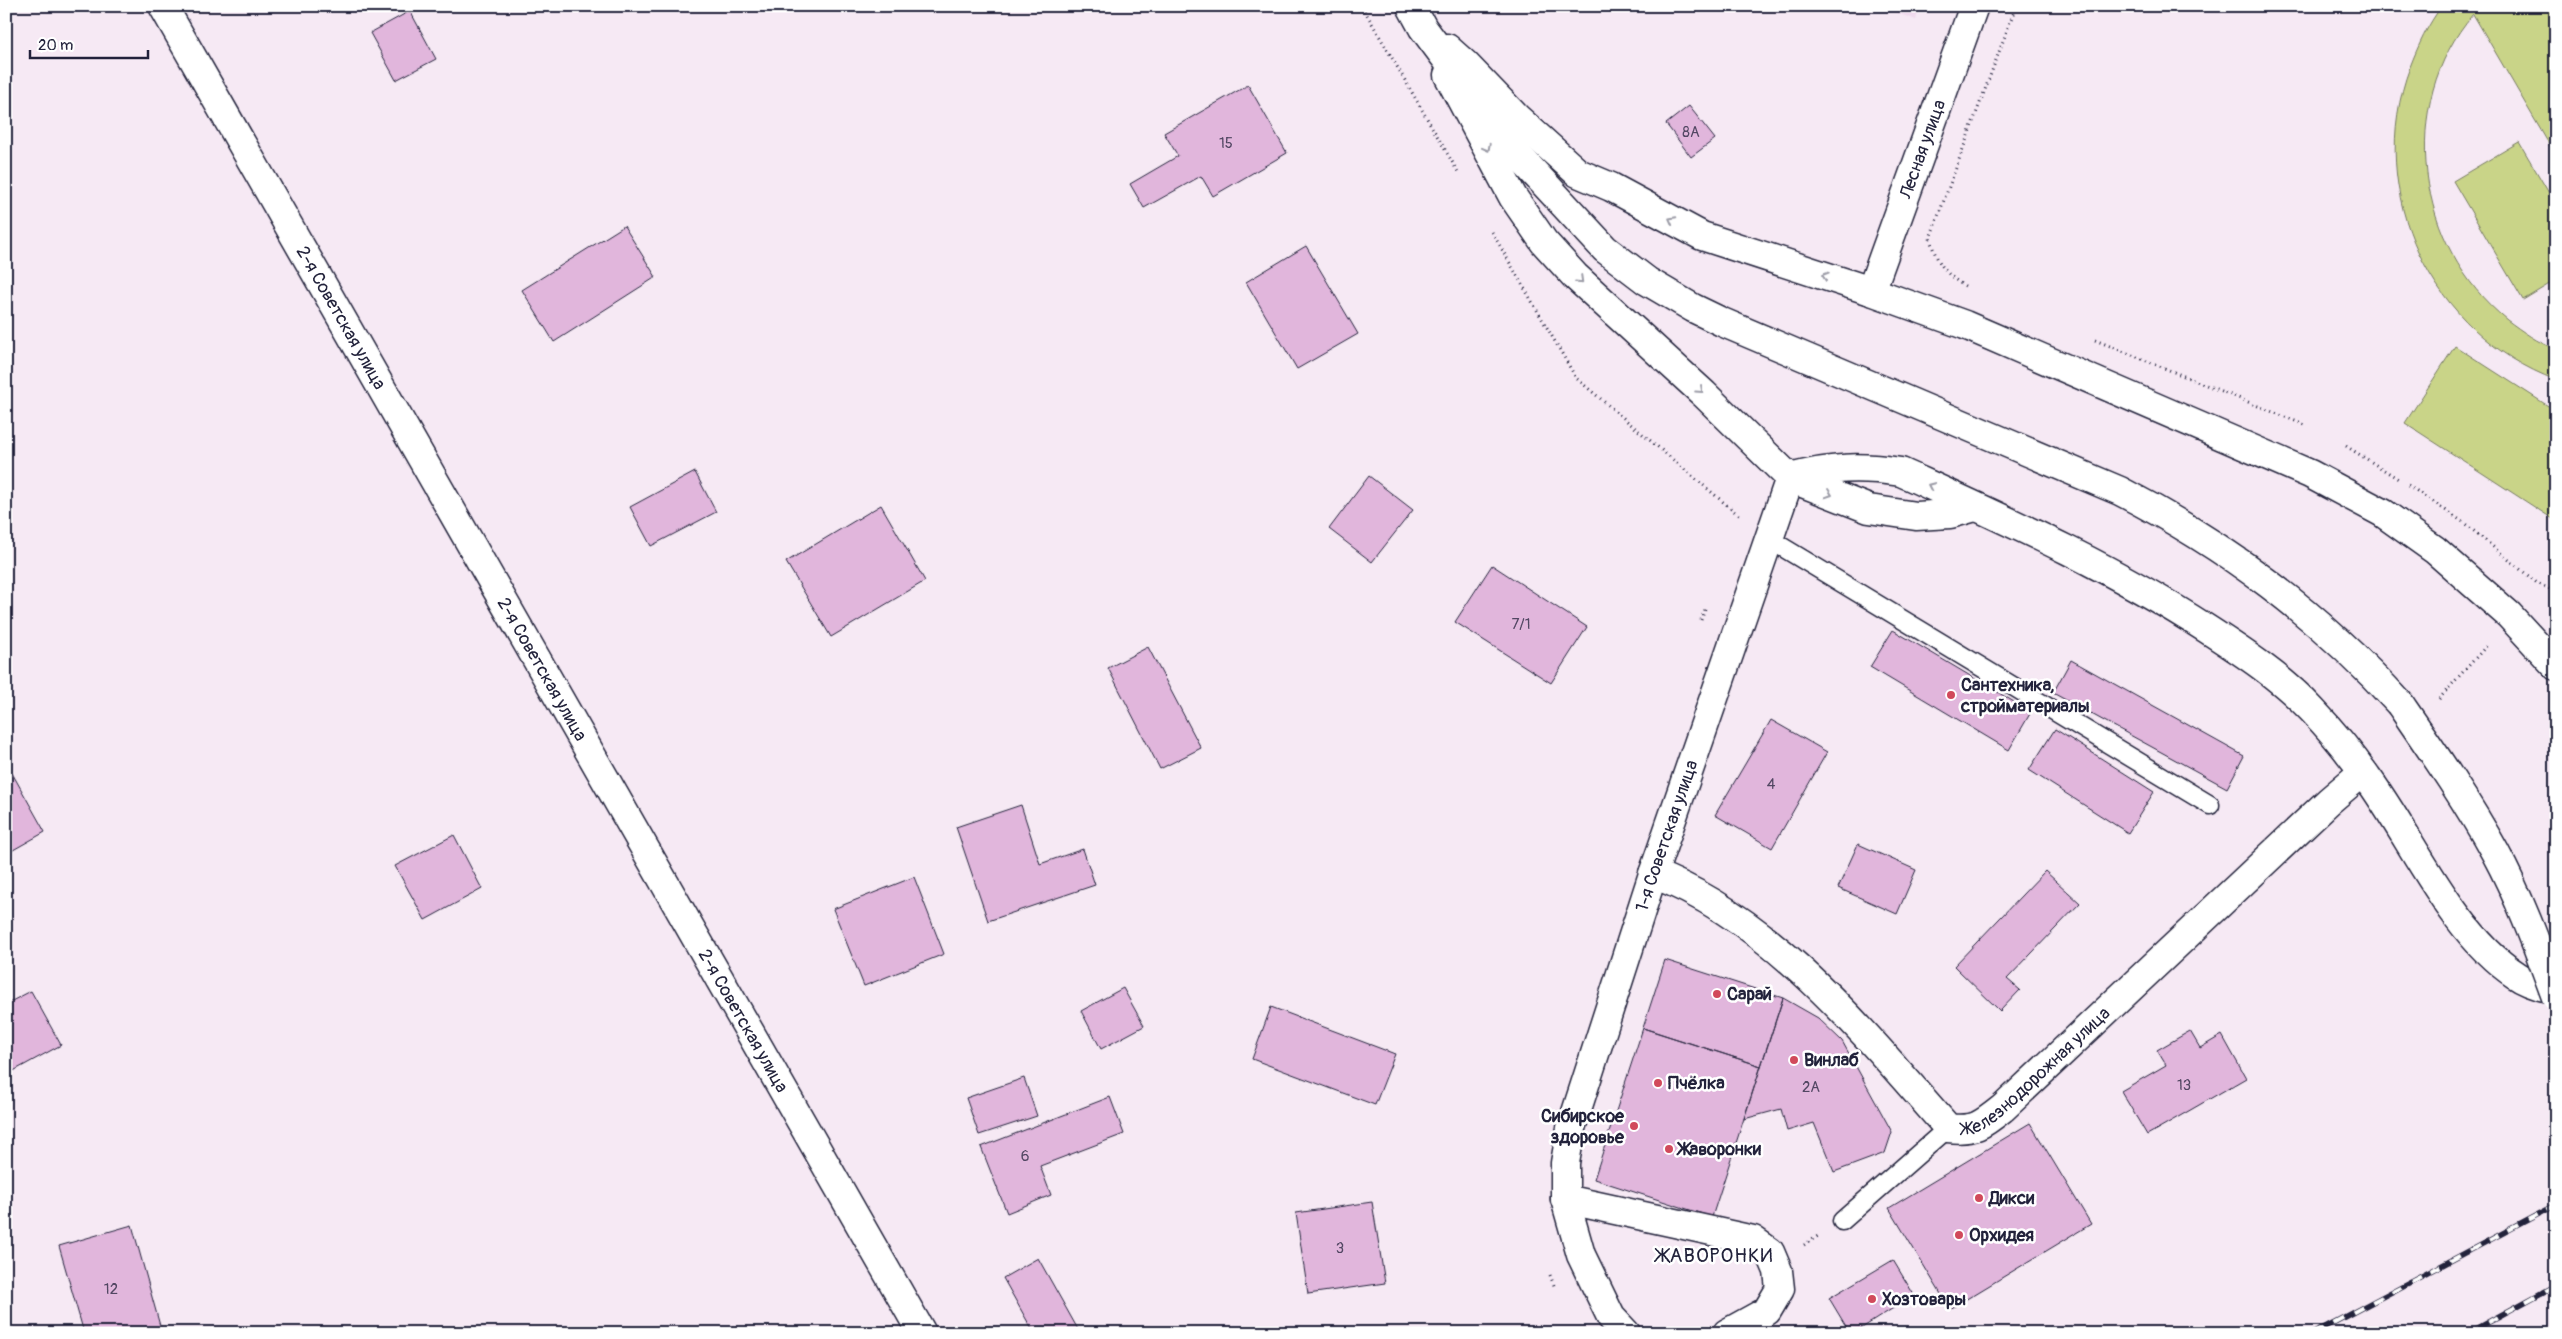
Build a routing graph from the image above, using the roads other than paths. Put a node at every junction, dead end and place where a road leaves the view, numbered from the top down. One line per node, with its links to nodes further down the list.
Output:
1 (163, 6): 17 (street, 2-я Советская улица)
2 (1974, 6): 4 (street, Лесная улица)
3 (1417, 17): 4 (street, one-way to 3); 5 (street, one-way to 5); 13 (street, bridge)
4 (1871, 291): 8 (street)
5 (1790, 478): 6 (street, one-way to 6); 6 (street, one-way to 5); 7 (street, 1-я Советская улица)
6 (1975, 507): 9 (street)
7 (1768, 539): 10 (lane); 11 (street, 1-я Советская улица)
8 (2552, 653)
9 (2364, 772): 12 (street); 14 (street, Железнодорожная улица)
10 (2210, 805)
11 (1652, 874): 14 (street, Железнодорожная улица); 15 (street, 1-я Советская улица)
12 (2556, 990)
13 (2556, 997)
14 (1948, 1128): 16 (lane)
15 (1565, 1199): 18 (street, 1-я Советская улица); 19 (street)
16 (1842, 1221)
17 (922, 1333)
18 (1626, 1333)
19 (1727, 1333)

